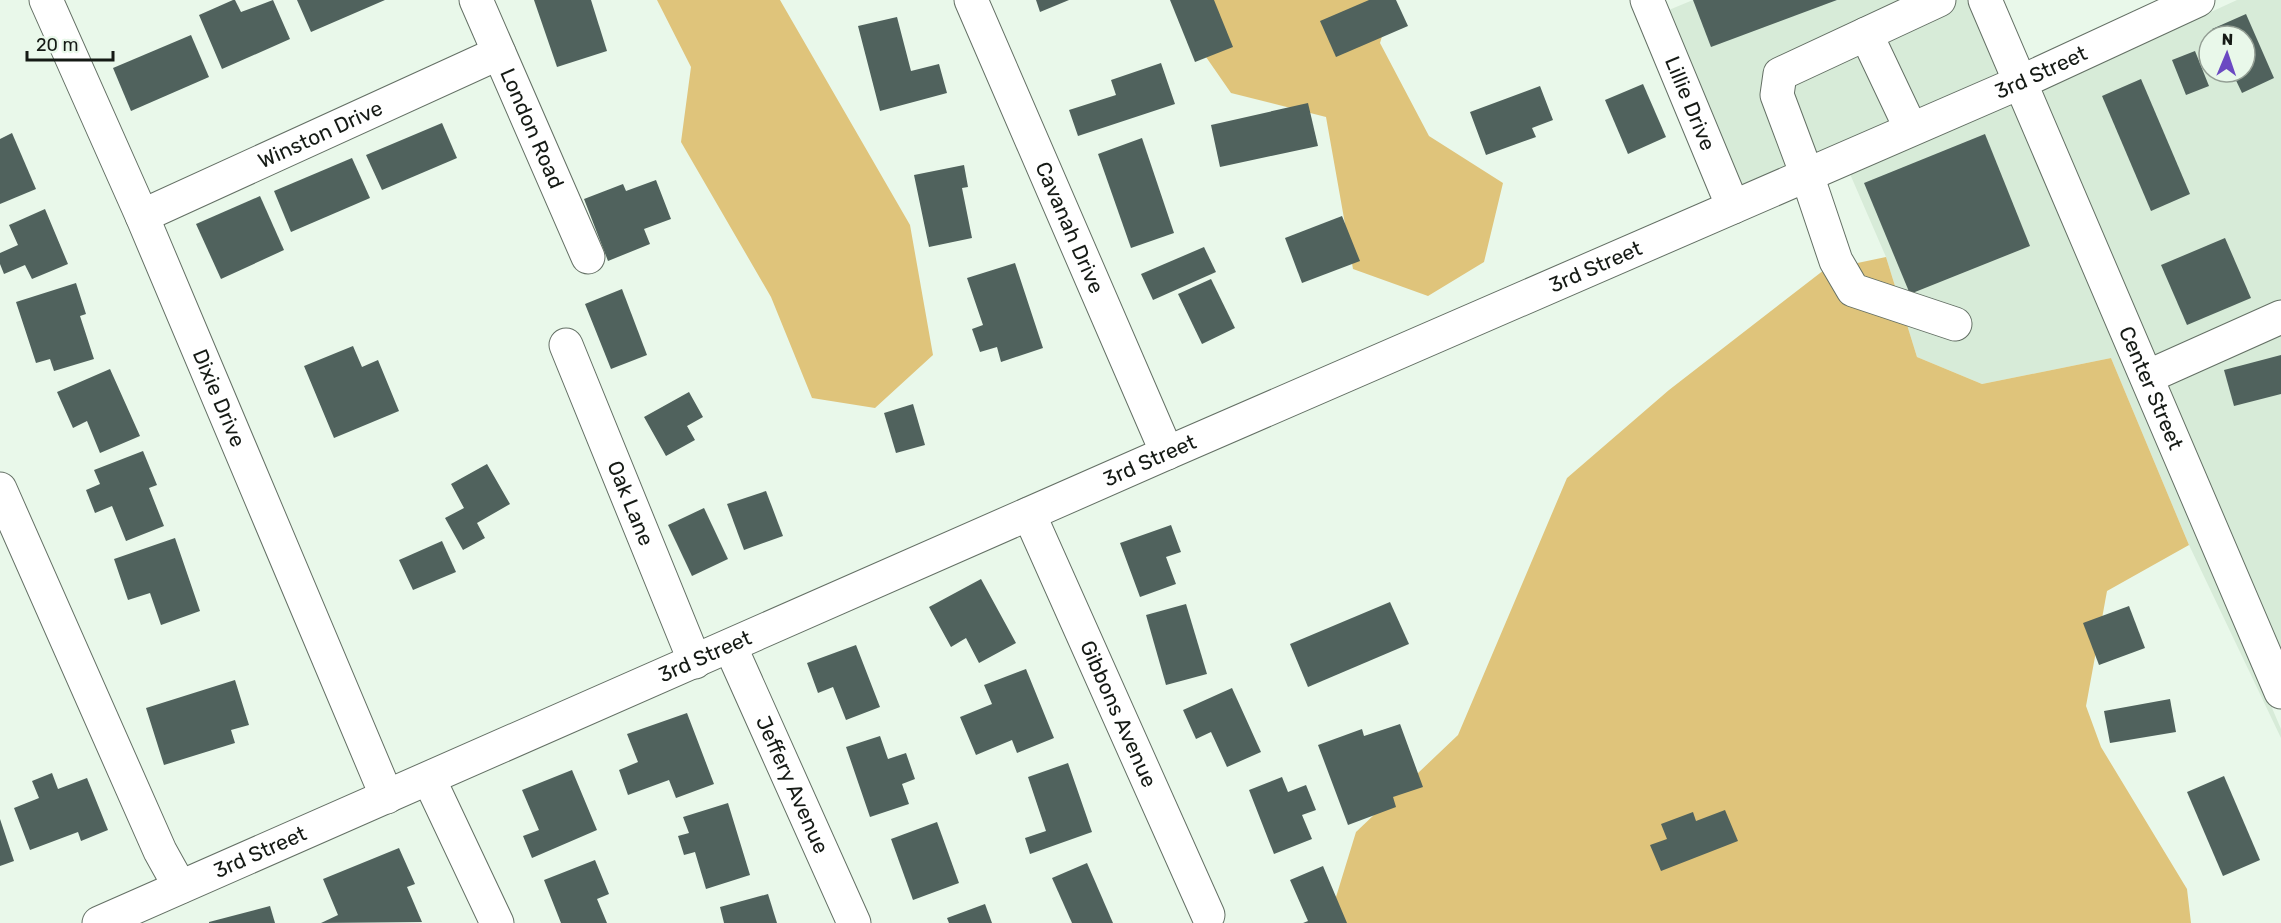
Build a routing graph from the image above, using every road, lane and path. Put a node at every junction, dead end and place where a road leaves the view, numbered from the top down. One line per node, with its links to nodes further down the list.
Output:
1 (46, 0): 14 (street, Dixie Drive)
2 (476, 0): 9 (street, London Road)
3 (971, 0): 20 (street, Cavanah Drive)
4 (1647, 0): 13 (street, Lillie Drive)
5 (1939, 0): 8 (street)
6 (1985, 0): 10 (street, Center Street)
7 (2198, 0): 10 (street, 3rd Street)
8 (1866, 34): 11 (street); 12 (street)
9 (499, 53): 14 (street, Winston Drive); 15 (street, London Road)
10 (2021, 82): 11 (street, 3rd Street); 19 (street, Center Street)
11 (1911, 129): 12 (street, 3rd Street)
12 (1808, 175): 13 (street, 3rd Street); 17 (street)
13 (1733, 207): 20 (street, 3rd Street)
14 (142, 216): 27 (street, Dixie Drive)
15 (588, 257)
16 (2281, 317): 19 (street)
17 (1955, 324)
18 (566, 345): 24 (street, Oak Lane)
19 (2147, 377): 25 (street, Center Street)
20 (1167, 453): 22 (street, 3rd Street)
21 (0, 489): 28 (street)
22 (1029, 514): 23 (street, 3rd Street); 29 (street, Gibbons Avenue)
23 (730, 646): 24 (street, 3rd Street); 33 (street, Jeffery Avenue)
24 (695, 662): 26 (street, 3rd Street)
25 (2281, 692)
26 (429, 778): 27 (street, 3rd Street); 32 (street)
27 (387, 797): 28 (street, 3rd Street)
28 (180, 887): 30 (street, 3rd Street)
29 (1208, 915)
30 (134, 916): 31 (street, 3rd Street)
31 (99, 923)
32 (497, 923)
33 (854, 923)

